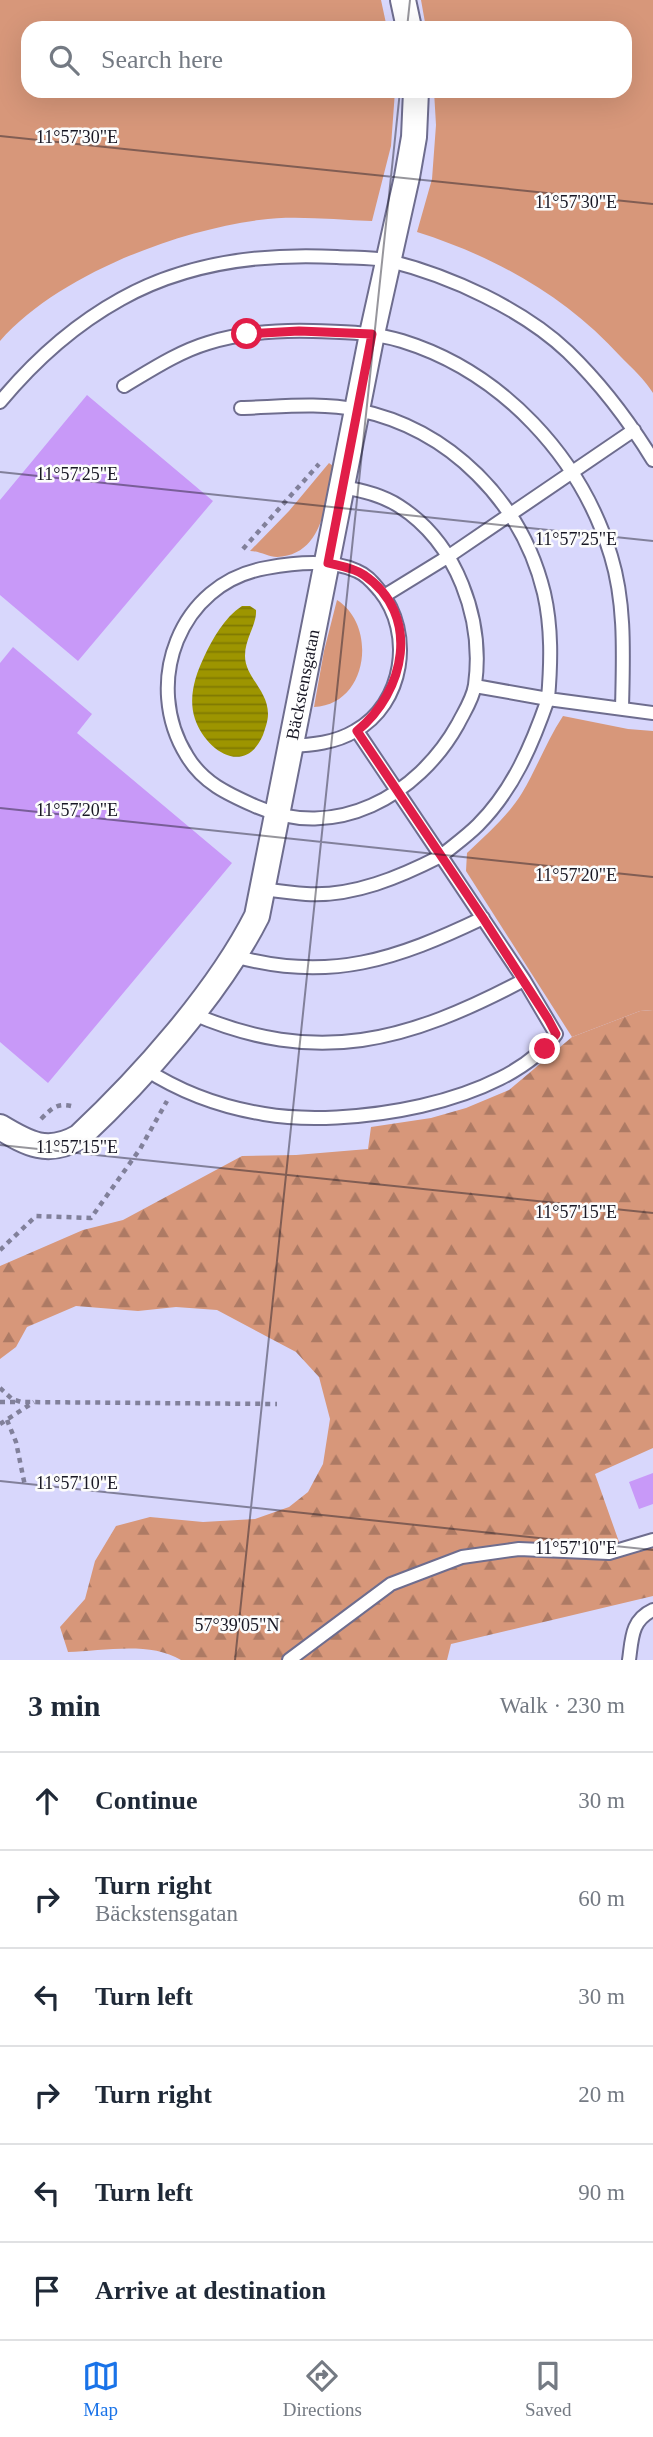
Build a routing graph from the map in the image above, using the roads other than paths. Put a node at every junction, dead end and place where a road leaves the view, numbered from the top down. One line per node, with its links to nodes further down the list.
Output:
1 (403, 0): 2 (street)
2 (407, 21)
3 (416, 98): 4 (street, Bäckstensgatan)
4 (388, 261): 5 (street, Bäckstensgatan); 7 (lane); 10 (lane)
5 (372, 334): 6 (lane); 9 (street, Bäckstensgatan); 12 (lane)
6 (124, 386)
7 (0, 402)
8 (241, 408): 9 (lane)
9 (357, 410): 13 (street, Bäckstensgatan); 14 (lane)
10 (634, 430): 11 (lane); 12 (lane)
11 (653, 460)
12 (572, 471): 14 (lane); 20 (lane)
13 (341, 486): 15 (lane); 16 (street, Bäckstensgatan)
14 (511, 513): 15 (lane); 19 (lane)
15 (449, 556): 17 (lane); 18 (lane)
16 (328, 563): 17 (lane); 23 (street, Bäckstensgatan); 25 (lane)
17 (384, 596): 22 (lane)
18 (475, 686): 19 (lane); 24 (lane)
19 (548, 699): 20 (lane); 26 (lane)
20 (622, 709): 21 (lane)
21 (653, 713)
22 (357, 731): 23 (lane); 24 (lane)
23 (289, 746): 25 (street, Bäckstensgatan)
24 (399, 792): 25 (lane); 26 (lane)
25 (276, 816): 27 (street, Bäckstensgatan)
26 (441, 856): 27 (lane); 28 (lane)
27 (262, 889): 29 (street, Bäckstensgatan)
28 (483, 918): 29 (lane); 30 (lane)
29 (234, 956): 31 (street, Bäckstensgatan)
30 (524, 980): 31 (lane); 32 (lane)
31 (191, 1013): 32 (street, Bäckstensgatan)
32 (145, 1069): 33 (street, Bäckstensgatan)
33 (0, 1127)
34 (653, 1540): 36 (lane)
35 (653, 1610): 37 (lane)
36 (289, 1660)
37 (629, 1660)

